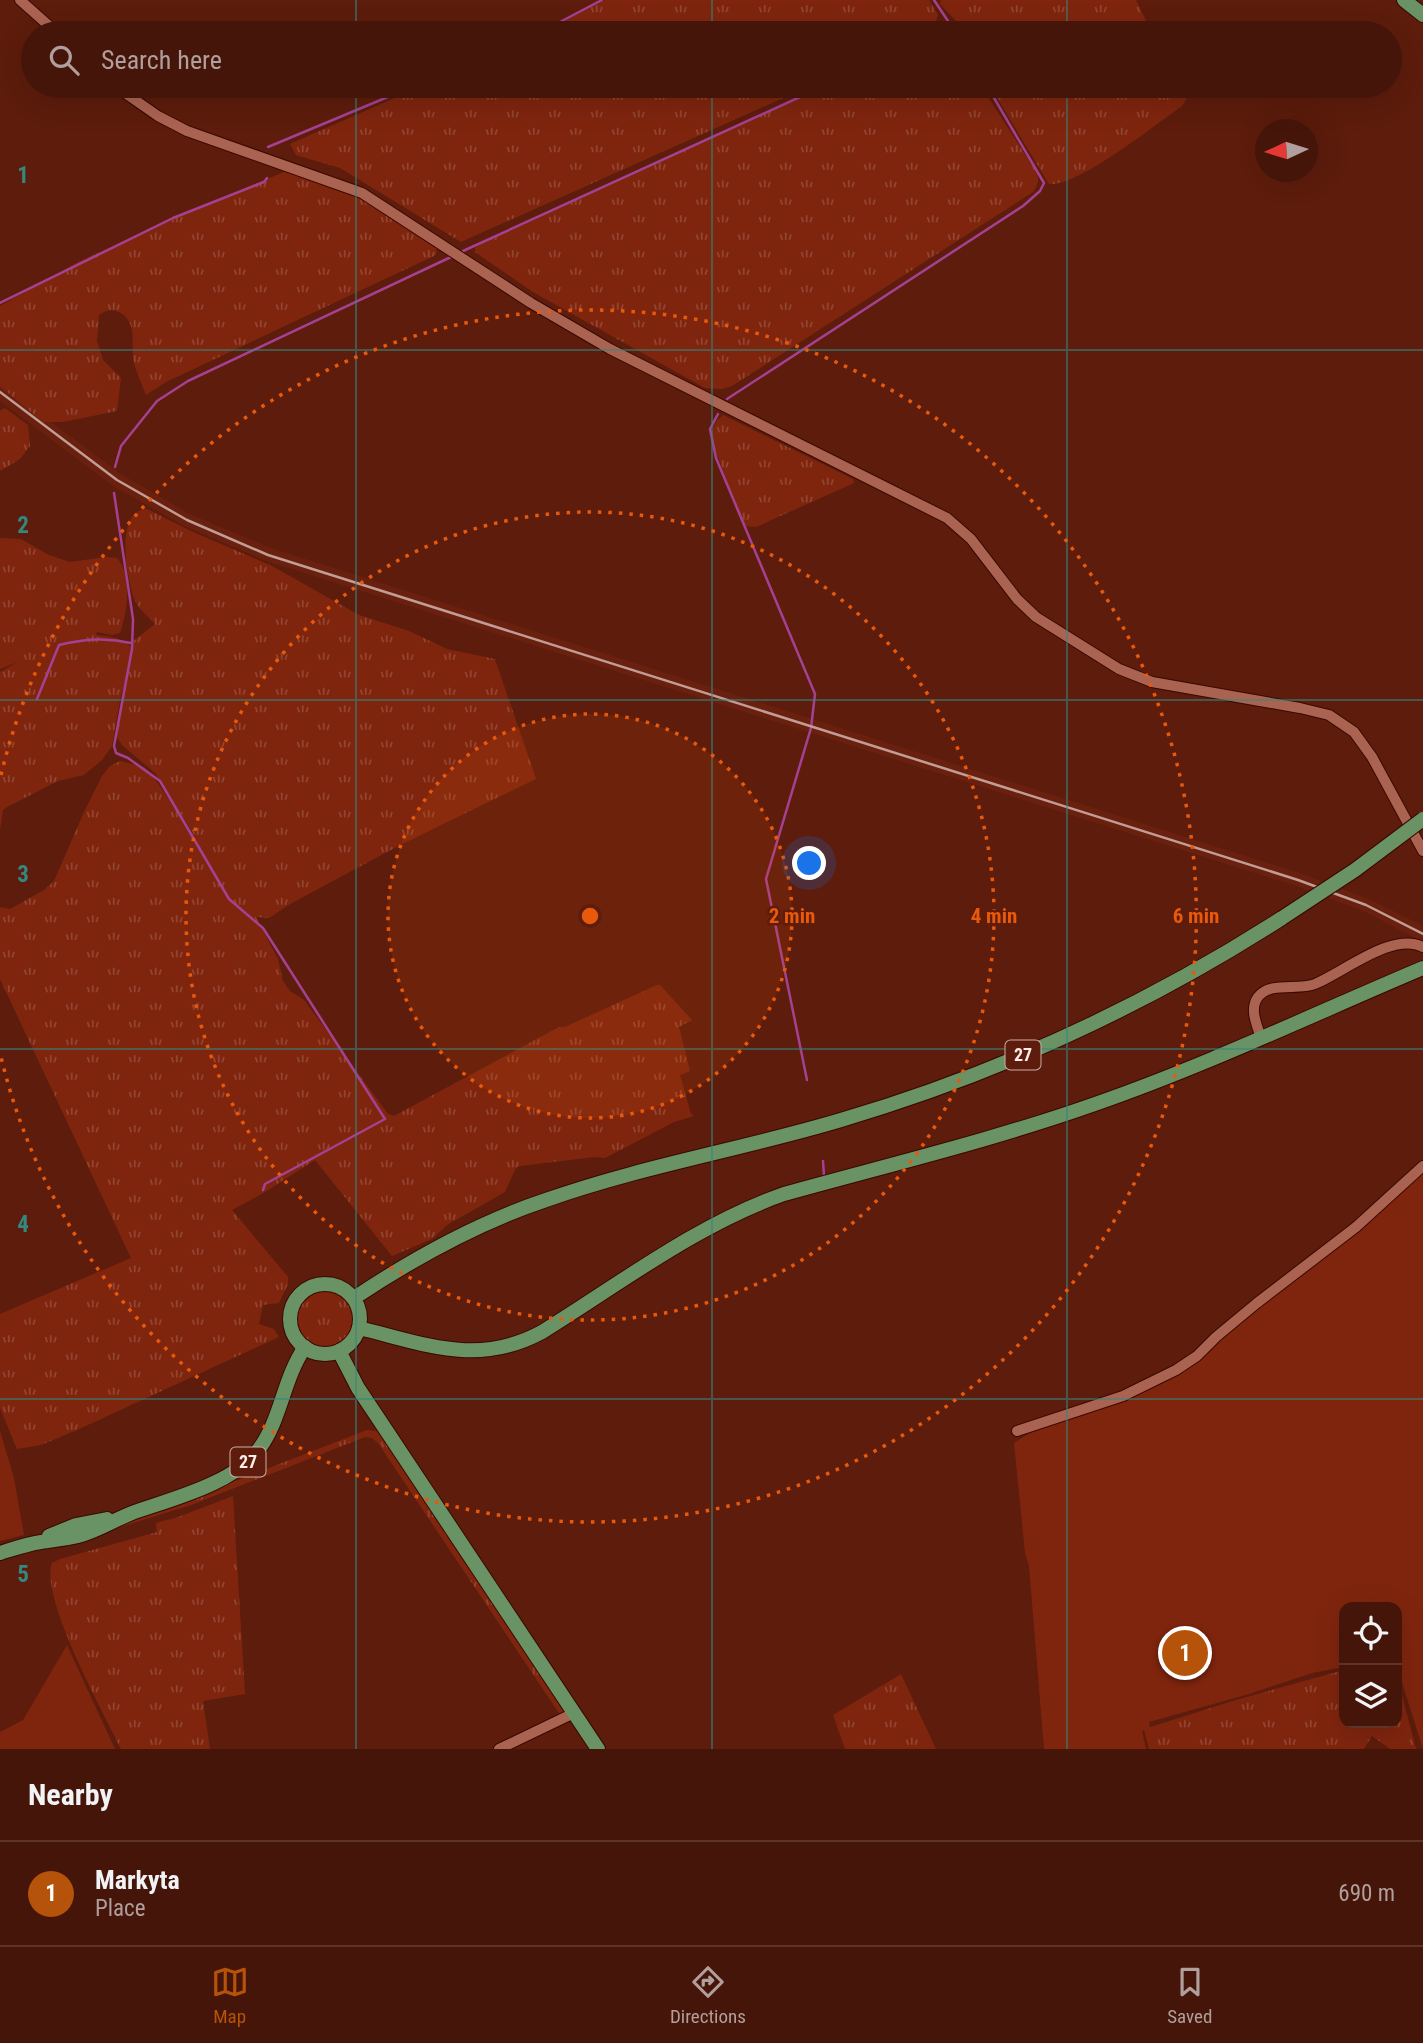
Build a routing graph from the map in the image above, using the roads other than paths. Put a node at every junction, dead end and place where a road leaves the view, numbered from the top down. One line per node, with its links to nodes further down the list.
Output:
1 (20, 0): 4 (street)
2 (1404, 0): 3 (main road)
3 (1423, 15)
4 (44, 21)
5 (132, 98): 7 (street)
6 (1423, 819): 12 (main road, 27, bridge)
7 (1423, 851)
8 (1423, 947): 10 (street)
9 (1419, 970): 10 (main road)
10 (1261, 1038): 13 (main road)
11 (1423, 1166): 16 (street)
12 (354, 1298): 13 (main road); 14 (main road)
13 (359, 1328): 15 (main road)
14 (305, 1347): 15 (main road); 17 (main road, 27)
15 (339, 1351): 18 (main road)
16 (1017, 1431)
17 (0, 1553)
18 (574, 1713): 19 (street); 20 (main road)
19 (499, 1749)
20 (598, 1749)

